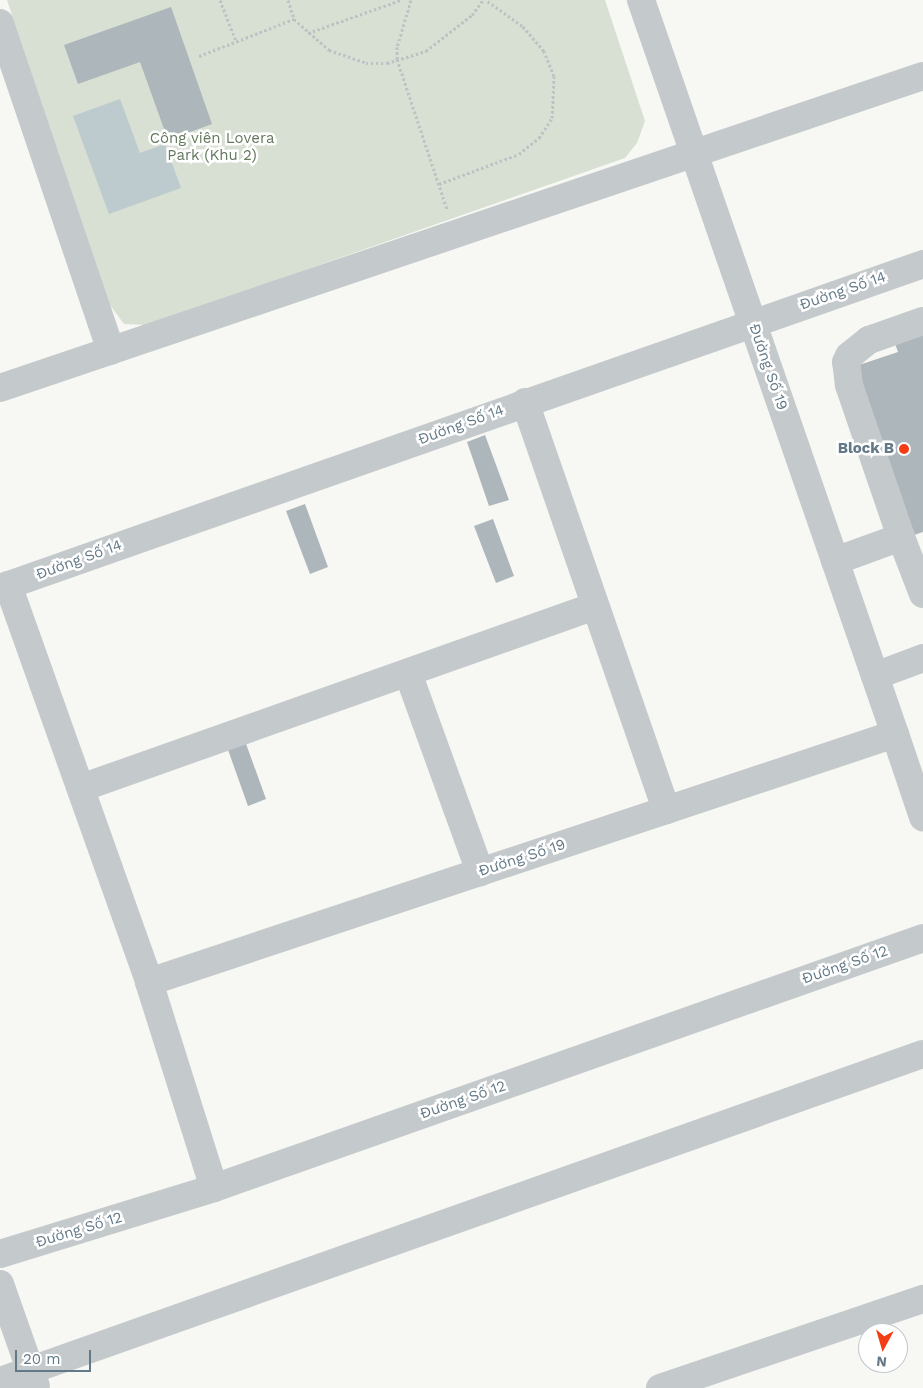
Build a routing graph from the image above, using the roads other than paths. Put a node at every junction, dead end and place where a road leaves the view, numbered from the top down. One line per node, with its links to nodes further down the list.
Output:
1 (640, 0): 4 (street, Đường Số 19)
2 (0, 23): 8 (street)
3 (923, 76): 4 (street)
4 (694, 155): 7 (street, Đường Số 19); 8 (street)
5 (923, 264): 7 (street, Đường Số 14)
6 (923, 321): 11 (street)
7 (752, 322): 10 (street, Đường Số 14); 12 (street, Đường Số 19)
8 (111, 351): 9 (street)
9 (0, 388)
10 (525, 402): 13 (street, Đường Số 14); 15 (street)
11 (901, 537): 12 (street); 14 (street)
12 (835, 561): 18 (street, Đường Số 19)
13 (4, 586): 20 (street)
14 (923, 594)
15 (595, 606): 17 (street); 21 (street)
16 (923, 658): 18 (street)
17 (408, 673): 20 (street); 23 (street)
18 (875, 676): 19 (street, Đường Số 19)
19 (895, 734): 21 (street, Đường Số 19); 22 (street, Đường Số 19)
20 (81, 788): 25 (street)
21 (666, 810): 23 (street, Đường Số 19)
22 (923, 817)
23 (480, 872): 25 (street, Đường Số 19)
24 (923, 938): 27 (street, Đường Số 12)
25 (149, 982): 27 (street)
26 (923, 1054): 31 (street)
27 (214, 1188): 28 (street, Đường Số 12)
28 (0, 1254)
29 (0, 1284): 31 (street)
30 (923, 1299): 33 (street)
31 (33, 1379): 32 (street)
32 (0, 1381)
33 (660, 1388)

